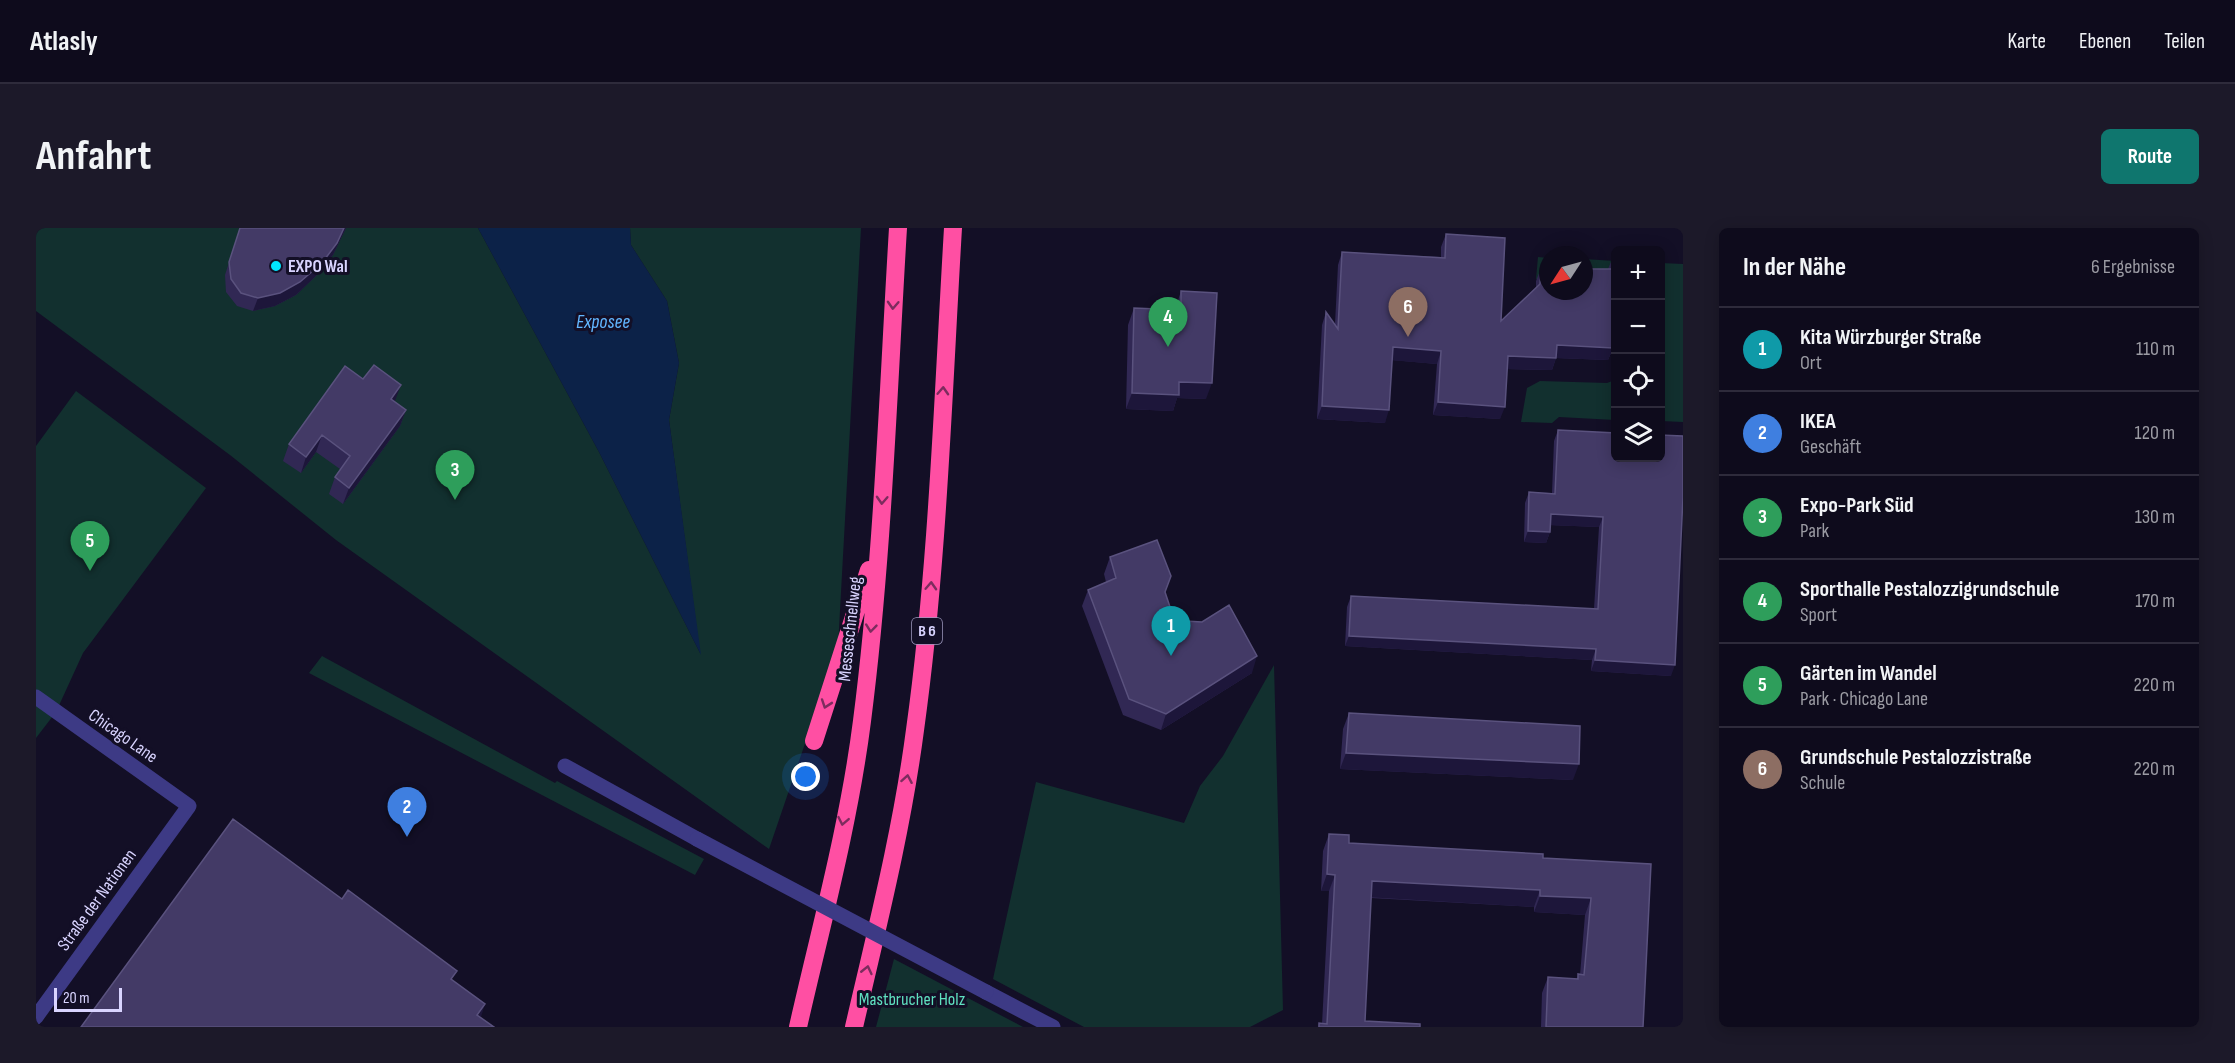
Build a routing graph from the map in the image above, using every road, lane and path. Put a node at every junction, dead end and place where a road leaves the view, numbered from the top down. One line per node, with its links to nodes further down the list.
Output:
1 (898, 228): 3 (highway, Messeschnellweg, one-way to 3)
2 (952, 228): 10 (highway, B 6, one-way to 2)
3 (881, 528): 5 (highway, one-way to 5); 9 (highway, Messeschnellweg, one-way to 9)
4 (36, 697): 7 (street, Chicago Lane)
5 (814, 741)
6 (565, 766): 11 (street, bridge)
7 (189, 806): 8 (street, Straße der Nationen)
8 (36, 1017)
9 (798, 1027)
10 (854, 1027)
11 (1053, 1027)

